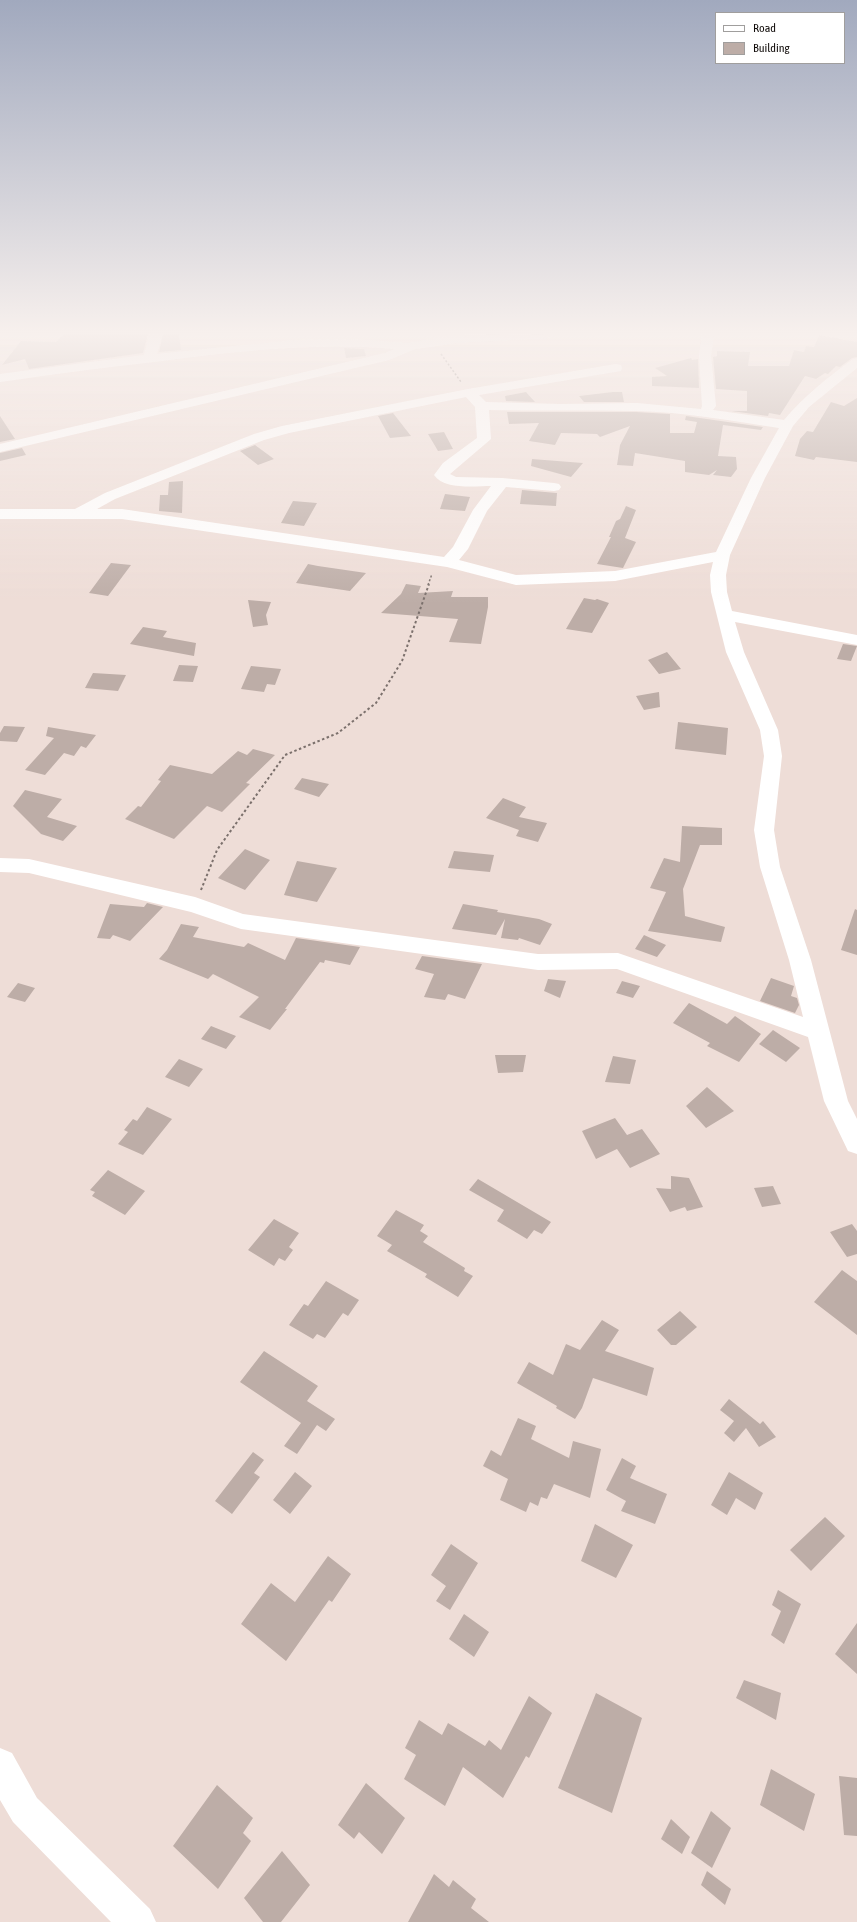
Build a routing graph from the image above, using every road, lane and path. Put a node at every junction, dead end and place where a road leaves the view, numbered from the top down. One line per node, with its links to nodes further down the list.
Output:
1 (103, 424): 6 (street)
2 (315, 424): 9 (street)
3 (483, 424): 7 (street)
4 (778, 424): 5 (street)
5 (787, 425): 11 (street)
6 (0, 448)
7 (502, 482): 8 (street); 12 (street)
8 (554, 487)
9 (80, 513): 10 (street); 12 (street)
10 (0, 514)
11 (722, 556): 12 (street); 13 (street)
12 (448, 562): 16 (path)
13 (725, 615): 14 (street); 17 (street)
14 (857, 640)
15 (0, 866): 16 (street)
16 (196, 905): 17 (street)
17 (819, 1032): 18 (street)
18 (857, 1144)
19 (0, 1764): 20 (street)
20 (137, 1922)

